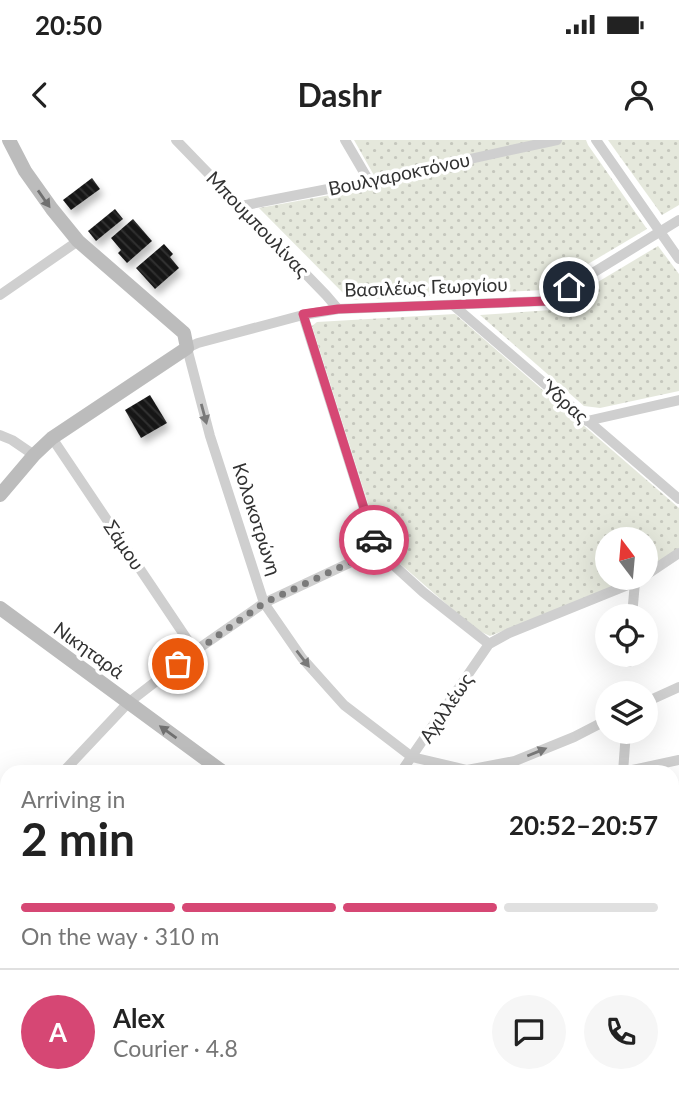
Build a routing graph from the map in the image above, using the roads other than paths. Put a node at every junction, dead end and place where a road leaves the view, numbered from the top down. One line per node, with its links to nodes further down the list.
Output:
1 (9, 140): 10 (street, Κολοκοτρώνη, one-way to 10)
2 (176, 140): 7 (street, Μπουμπουλίνας)
3 (345, 140): 6 (street)
4 (557, 140): 6 (street, Βουλγαροκτόνου)
5 (596, 140): 9 (street)
6 (369, 181): 7 (street, Βουλγαροκτόνου)
7 (241, 206): 14 (street, Μπουμπουλίνας)
8 (679, 220): 9 (street, Βασιλέως Γεωργίου)
9 (661, 232): 11 (street); 13 (street, Βασιλέως Γεωργίου)
10 (78, 241): 12 (street); 16 (street, Κολοκοτρώνη)
11 (679, 259)
12 (0, 295)
13 (453, 305): 14 (street, Βασιλέως Γεωργίου); 18 (street, Ύδρας)
14 (338, 309): 15 (street, Βασιλέως Γεωργίου)
15 (303, 314): 16 (street, Βασιλέως Γεωργίου); 24 (street)
16 (187, 348): 20 (street, Βασιλέως Γεωργίου); 28 (street, Κολοκοτρώνη, one-way to 28)
17 (679, 400): 18 (street)
18 (587, 421): 23 (street, Ύδρας)
19 (0, 435): 21 (street)
20 (52, 438): 21 (street, Βασιλέως Γεωργίου); 31 (street, Σάμου)
21 (34, 455): 22 (street, Βασιλέως Γεωργίου)
22 (0, 495)
23 (679, 499)
24 (377, 550): 28 (street); 30 (street)
25 (679, 553): 26 (street)
26 (658, 567)
27 (614, 590): 30 (street)
28 (264, 603): 31 (street); 37 (street, Κολοκοτρώνη, one-way to 37)
29 (0, 608): 34 (street, Νικηταρά)
30 (489, 644): 37 (street, Αχιλλέως)
31 (195, 651): 34 (street)
32 (679, 687): 33 (street)
33 (658, 697)
34 (128, 703): 39 (street); 40 (street, Νικηταρά, one-way to 34)
35 (595, 726): 43 (street, Κολοκοτρώνη, one-way to 35)
36 (625, 744): 44 (street)
37 (412, 757): 41 (street, Αχιλλέως); 42 (street, Κολοκοτρώνη, one-way to 42)
38 (679, 760): 45 (street)
39 (70, 765)
40 (213, 765)
41 (406, 765)
42 (446, 765)
43 (493, 765)
44 (624, 765)
45 (656, 765)

